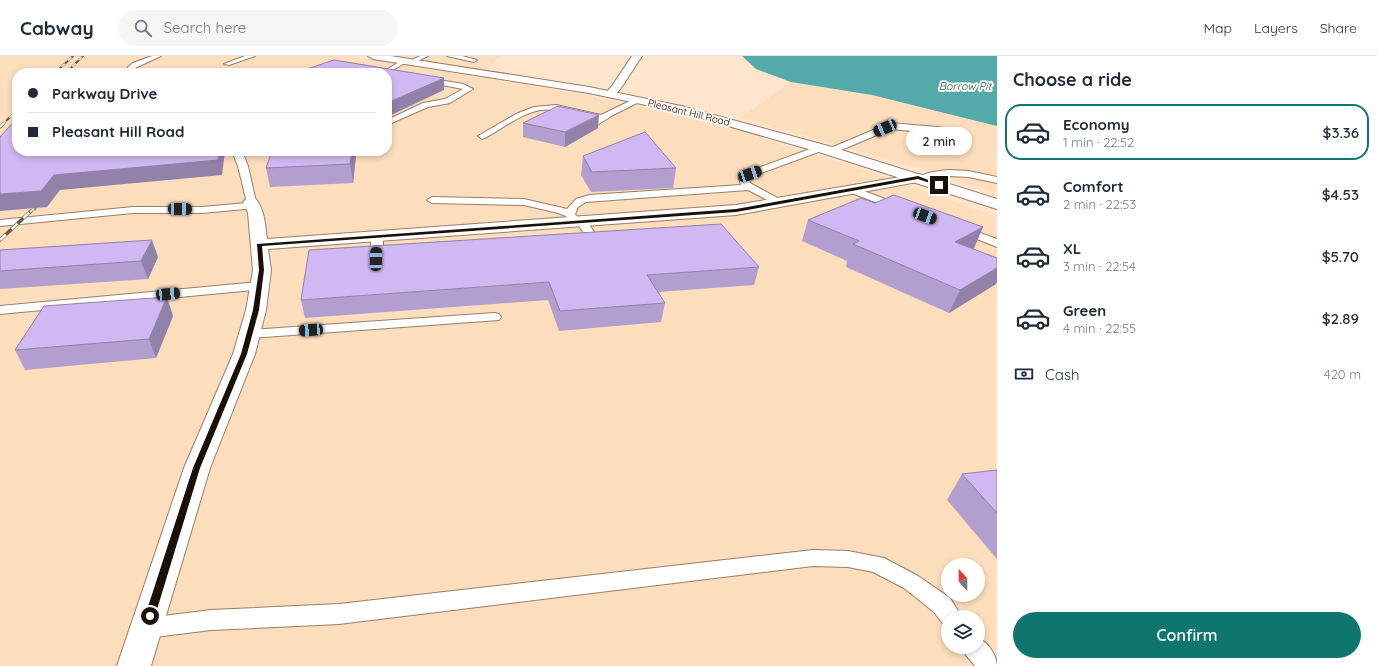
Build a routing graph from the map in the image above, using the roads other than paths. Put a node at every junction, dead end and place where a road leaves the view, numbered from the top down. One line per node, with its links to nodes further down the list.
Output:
1 (158, 56): 10 (lane)
2 (252, 56): 9 (lane)
3 (373, 56): 8 (street, Pleasant Hill Road)
4 (425, 56): 8 (lane)
5 (450, 56): 7 (lane)
6 (637, 56): 13 (street)
7 (474, 60)
8 (408, 62): 11 (lane); 13 (street, Pleasant Hill Road)
9 (227, 64)
10 (131, 68)
11 (392, 68)
12 (392, 74): 16 (lane)
13 (610, 94): 14 (street, Pleasant Hill Road)
14 (639, 100): 15 (lane); 20 (street, Pleasant Hill Road)
15 (602, 118): 17 (lane); 19 (lane)
16 (392, 121)
17 (594, 124)
18 (959, 131): 20 (lane)
19 (482, 136)
20 (826, 150): 22 (street, Pleasant Hill Road); 24 (lane)
21 (239, 156): 28 (lane)
22 (920, 178): 23 (lane); 25 (street); 29 (street, Pleasant Hill Road)
23 (997, 180)
24 (750, 187): 27 (lane); 31 (lane)
25 (852, 190): 27 (street); 30 (lane)
26 (432, 200): 31 (lane)
27 (779, 203): 31 (street)
28 (252, 204): 32 (lane); 36 (street)
29 (997, 204)
30 (910, 211)
31 (576, 219): 34 (street); 37 (lane)
32 (0, 223)
33 (954, 227): 35 (lane)
34 (377, 236): 36 (street); 38 (lane)
35 (997, 242)
36 (259, 245): 39 (street)
37 (597, 245)
38 (376, 259)
39 (259, 286): 40 (lane); 42 (street)
40 (0, 310)
41 (494, 317): 42 (lane)
42 (250, 334): 44 (street)
43 (946, 610): 44 (lane)
44 (147, 628): 46 (street)
45 (980, 654): 47 (lane)
46 (134, 666)
47 (989, 666)

